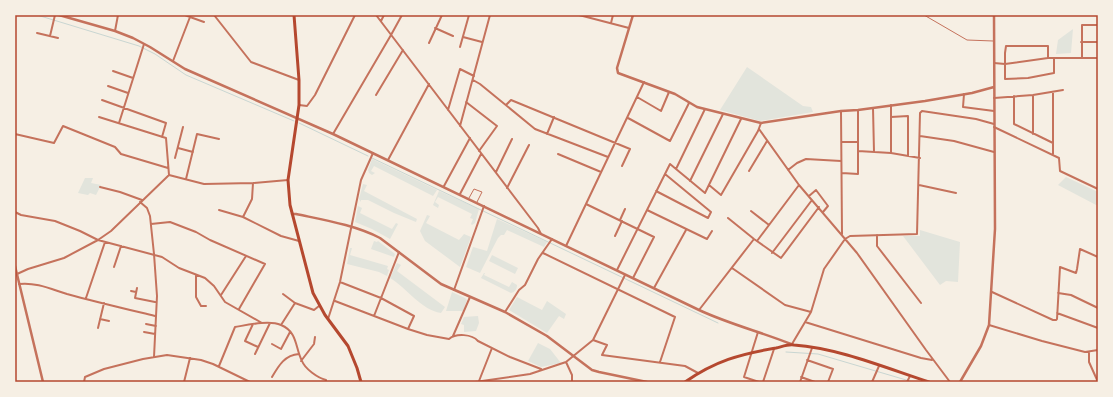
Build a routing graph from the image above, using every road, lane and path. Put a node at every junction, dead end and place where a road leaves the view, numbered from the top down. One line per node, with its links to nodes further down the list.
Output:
1 (60, 15): 28 (street)
2 (118, 15): 28 (street)
3 (185, 15): 20 (street)
4 (214, 15): 53 (street)
5 (294, 15): 53 (main road)
6 (356, 15): 72 (street)
7 (376, 15): 23 (street)
8 (384, 15): 23 (street)
9 (402, 15): 30 (street)
10 (442, 15): 26 (street)
11 (469, 15): 33 (street)
12 (490, 15): 36 (street)
13 (579, 15): 21 (street)
14 (594, 15): 21 (street)
15 (613, 15): 24 (street)
16 (633, 15): 27 (street)
17 (924, 15): 35 (lane)
18 (994, 15): 35 (street)
19 (55, 16): 31 (street)
20 (190, 17): 22 (street); 47 (street)
21 (593, 19): 24 (street)
22 (204, 22)
23 (381, 22): 30 (street)
24 (611, 23): 27 (street)
25 (1098, 25): 37 (street)
26 (435, 28): 32 (street); 39 (street)
27 (629, 28): 55 (street)
28 (116, 31): 40 (street)
29 (37, 33): 31 (street)
30 (391, 35): 42 (street); 96 (street)
31 (50, 36): 34 (street)
32 (453, 36)
33 (463, 37): 36 (street); 41 (street)
34 (58, 38)
35 (994, 40): 48 (street)
36 (482, 42): 51 (street)
37 (1081, 42): 38 (street); 45 (street)
38 (1098, 42)
39 (429, 43)
40 (144, 45): 47 (street); 52 (street)
41 (460, 46)
42 (402, 50): 56 (street); 63 (street)
43 (1048, 58): 44 (street); 49 (street); 49 (street)
44 (1054, 58): 45 (street); 49 (street)
45 (1082, 58): 46 (street)
46 (1098, 58)
47 (172, 61): 86 (street)
48 (994, 63): 49 (street); 58 (street)
49 (1005, 64)
50 (113, 72): 52 (street)
51 (474, 76): 54 (street); 77 (street)
52 (133, 78): 62 (street)
53 (299, 80): 72 (main road)
54 (473, 80): 70 (street); 73 (street)
55 (644, 82): 60 (street); 67 (street)
56 (428, 84): 77 (street); 124 (street)
57 (108, 86): 62 (street)
58 (994, 87): 64 (street); 68 (street)
59 (1063, 90): 61 (street)
60 (669, 92): 67 (street); 71 (street)
61 (1053, 92): 65 (street); 108 (street)
62 (128, 93): 75 (street)
63 (376, 94)
64 (964, 94): 74 (street); 81 (street)
65 (1033, 95): 66 (street); 98 (street)
66 (1014, 96): 68 (street); 98 (street)
67 (637, 97): 87 (street)
68 (994, 98): 81 (street)
69 (102, 100): 75 (street)
70 (466, 102): 91 (street); 113 (street)
71 (689, 103): 78 (street); 87 (street)
72 (299, 105): 86 (main road)
73 (506, 105): 85 (street); 97 (street)
74 (891, 105): 76 (street); 83 (street)
75 (124, 108): 89 (street); 100 (street)
76 (873, 108): 79 (street); 114 (street)
77 (448, 110): 91 (street)
78 (705, 110): 82 (street); 128 (street)
79 (858, 110): 80 (street); 107 (street)
80 (841, 111): 90 (street); 106 (street)
81 (994, 111): 92 (street)
82 (723, 114): 88 (street); 138 (street)
83 (891, 116): 117 (street); 120 (street)
84 (99, 117): 89 (street)
85 (554, 117): 97 (street); 105 (street)
86 (298, 118): 96 (street); 137 (main road)
87 (628, 118): 105 (street)
88 (741, 119): 90 (street); 140 (street)
89 (119, 123): 100 (street)
90 (761, 123): 94 (street)
91 (460, 126): 101 (street)
92 (994, 126): 99 (street); 115 (street); 119 (street)
93 (183, 127): 110 (street)
94 (759, 129): 104 (street); 140 (street)
95 (15, 134): 127 (street)
96 (333, 134): 116 (street)
97 (547, 134): 121 (street)
98 (1033, 134): 108 (street)
99 (920, 136): 115 (street); 123 (street)
100 (162, 137): 127 (street)
101 (470, 138): 113 (street); 143 (street)
102 (220, 139): 112 (street)
103 (512, 139): 132 (street)
104 (767, 141): 129 (street); 130 (street)
105 (616, 142): 121 (street); 126 (street)
106 (842, 142): 107 (street); 125 (street)
107 (858, 142): 111 (street)
108 (1053, 143): 119 (street)
109 (529, 145): 145 (street)
110 (178, 148): 112 (street); 122 (street)
111 (858, 151): 114 (street); 133 (street)
112 (193, 152): 136 (street)
113 (480, 152): 132 (street); 148 (street)
114 (874, 152): 117 (street)
115 (994, 152): 210 (street)
116 (373, 153): 124 (street); 170 (street)
117 (891, 153): 120 (street)
118 (558, 154): 131 (street)
119 (1053, 155): 146 (street)
120 (908, 156): 123 (street)
121 (608, 157): 131 (street)
122 (175, 158)
123 (920, 158): 142 (street)
124 (388, 160): 143 (street)
125 (841, 161): 129 (street); 133 (street)
126 (622, 166)
127 (168, 168): 135 (street)
128 (676, 169): 134 (street); 138 (street)
129 (788, 170): 141 (street)
130 (749, 171)
131 (601, 172): 155 (street)
132 (496, 173): 145 (street)
133 (842, 173): 175 (street)
134 (665, 174): 147 (street); 147 (street)
135 (169, 175): 136 (street); 153 (street)
136 (186, 179): 139 (street)
137 (288, 180): 139 (street); 164 (main road)
138 (690, 181): 140 (street)
139 (253, 183): 165 (street)
140 (709, 185)
141 (798, 185): 150 (street); 169 (street)
142 (919, 185): 149 (street); 176 (street)
143 (444, 186): 148 (street)
144 (100, 187): 153 (street)
145 (507, 188): 174 (street)
146 (1098, 189)
147 (656, 191): 160 (street)
148 (460, 194): 151 (street)
149 (956, 194)
150 (809, 196): 152 (street); 163 (street)
151 (469, 199): 154 (street); 154 (lane)
152 (812, 200): 157 (street); 188 (street)
153 (141, 201): 168 (street); 180 (street)
154 (476, 202): 156 (street)
155 (586, 204): 167 (street); 186 (street)
156 (483, 207): 174 (street); 207 (street)
157 (819, 207): 163 (street); 188 (street)
158 (625, 209): 167 (street)
159 (219, 210): 165 (street)
160 (646, 210): 171 (street); 172 (street)
161 (751, 211): 169 (street)
162 (15, 212): 180 (street)
163 (822, 212): 175 (street)
164 (292, 214): 170 (street); 181 (main road)
165 (243, 218): 181 (street)
166 (728, 218): 178 (street)
167 (621, 221): 171 (street); 177 (street)
168 (151, 224): 190 (street); 191 (street)
169 (769, 225): 183 (street)
170 (351, 227): 187 (street); 201 (street)
171 (638, 229): 196 (street); 200 (street)
172 (686, 230): 173 (street); 205 (street)
173 (712, 231)
174 (541, 235): 182 (street)
175 (842, 235): 179 (street)
176 (877, 235): 179 (street); 221 (street)
177 (615, 236)
178 (754, 239): 183 (street); 195 (street)
179 (845, 239): 228 (street); 268 (street)
180 (98, 240): 184 (street); 197 (street)
181 (300, 241): 223 (main road)
182 (551, 241): 186 (street); 189 (street)
183 (757, 241): 188 (street)
184 (105, 242): 185 (street); 215 (street)
185 (121, 246): 190 (street); 194 (street)
186 (566, 246): 196 (street)
187 (399, 252): 207 (street); 216 (street)
188 (772, 252)
189 (543, 253): 206 (street); 227 (street)
190 (154, 254): 198 (street); 218 (street)
191 (246, 256): 213 (street); 225 (street)
192 (1098, 257): 211 (street)
193 (15, 266): 197 (street)
194 (114, 267)
195 (732, 268): 226 (street); 228 (street)
196 (617, 270): 199 (street)
197 (17, 274): 203 (street)
198 (196, 275): 213 (street); 222 (street)
199 (624, 277): 200 (street); 206 (street)
200 (633, 278): 205 (street)
201 (340, 282): 216 (street); 217 (street)
202 (15, 284): 203 (street)
203 (19, 284): 215 (street); 281 (street)
204 (137, 288): 209 (street)
205 (654, 288): 226 (street)
206 (618, 289): 252 (street); 271 (street)
207 (454, 290): 214 (street)
208 (131, 291): 209 (street)
209 (136, 292): 218 (street)
210 (992, 292): 229 (street); 241 (street)
211 (1058, 293): 224 (street); 229 (street)
212 (283, 294): 220 (street)
213 (221, 295): 225 (street)
214 (470, 297): 227 (street); 250 (street)
215 (86, 298): 219 (street)
216 (381, 298): 231 (street); 245 (street)
217 (335, 301): 231 (street); 232 (street)
218 (156, 302): 230 (street)
219 (104, 303): 230 (street); 233 (street)
220 (295, 303): 223 (street); 240 (street)
221 (921, 303)
222 (206, 306)
223 (319, 306): 232 (main road)
224 (1098, 308)
225 (239, 309): 236 (street)
226 (699, 310): 248 (street)
227 (505, 312): 264 (street)
228 (811, 312): 235 (street)
229 (1057, 313): 244 (street)
230 (155, 316): 242 (street)
231 (374, 316): 245 (street)
232 (328, 319): 286 (main road)
233 (100, 320): 234 (street); 243 (street)
234 (109, 321)
235 (805, 322): 254 (street); 268 (street)
236 (262, 323): 238 (street); 239 (street)
237 (146, 324): 242 (street)
238 (253, 324): 255 (street); 272 (street)
239 (270, 324): 240 (street); 255 (street)
240 (281, 325): 247 (street)
241 (990, 325): 261 (street); 300 (street)
242 (156, 326): 249 (street)
243 (98, 328)
244 (1098, 328)
245 (408, 329): 250 (street)
246 (144, 332): 249 (street)
247 (291, 332): 253 (street); 263 (street)
248 (758, 332): 254 (street); 260 (street)
249 (155, 334): 265 (street)
250 (453, 336): 256 (street)
251 (314, 337): 269 (street)
252 (593, 340): 264 (street); 271 (street)
253 (272, 344)
254 (792, 344): 257 (main road); 258 (main road)
255 (258, 347): 262 (street)
256 (492, 348): 274 (street); 279 (street)
257 (775, 348): 260 (main road); 292 (street)
258 (812, 348): 267 (street); 273 (main road)
259 (1098, 350): 261 (street)
260 (752, 352): 275 (main road); 280 (street)
261 (1089, 352): 301 (street)
262 (255, 354)
263 (299, 354): 269 (street); 276 (street)
264 (573, 355): 270 (street); 289 (street)
265 (154, 357): 266 (street); 282 (street)
266 (190, 358): 272 (street); 283 (street)
267 (807, 360): 277 (street); 295 (street)
268 (934, 360): 299 (street)
269 (302, 361): 285 (street)
270 (566, 362): 274 (street); 288 (street)
271 (660, 362): 275 (street)
272 (219, 366): 284 (street)
273 (879, 366): 278 (main road); 296 (street)
274 (542, 369): 279 (street)
275 (698, 373): 290 (main road)
276 (272, 376)
277 (801, 377): 293 (street); 294 (street)
278 (910, 378): 297 (street); 298 (main road)
279 (479, 381): 287 (street)
280 (753, 381): 291 (street)
281 (43, 382)
282 (84, 382)
283 (184, 382)
284 (250, 382)
285 (326, 382)
286 (361, 382)
287 (475, 382)
288 (572, 382)
289 (646, 382)
290 (685, 382)
291 (759, 382)
292 (763, 382)
293 (800, 382)
294 (816, 382)
295 (828, 382)
296 (872, 382)
297 (907, 382)
298 (929, 382)
299 (950, 382)
300 (960, 382)
301 (1098, 382)

